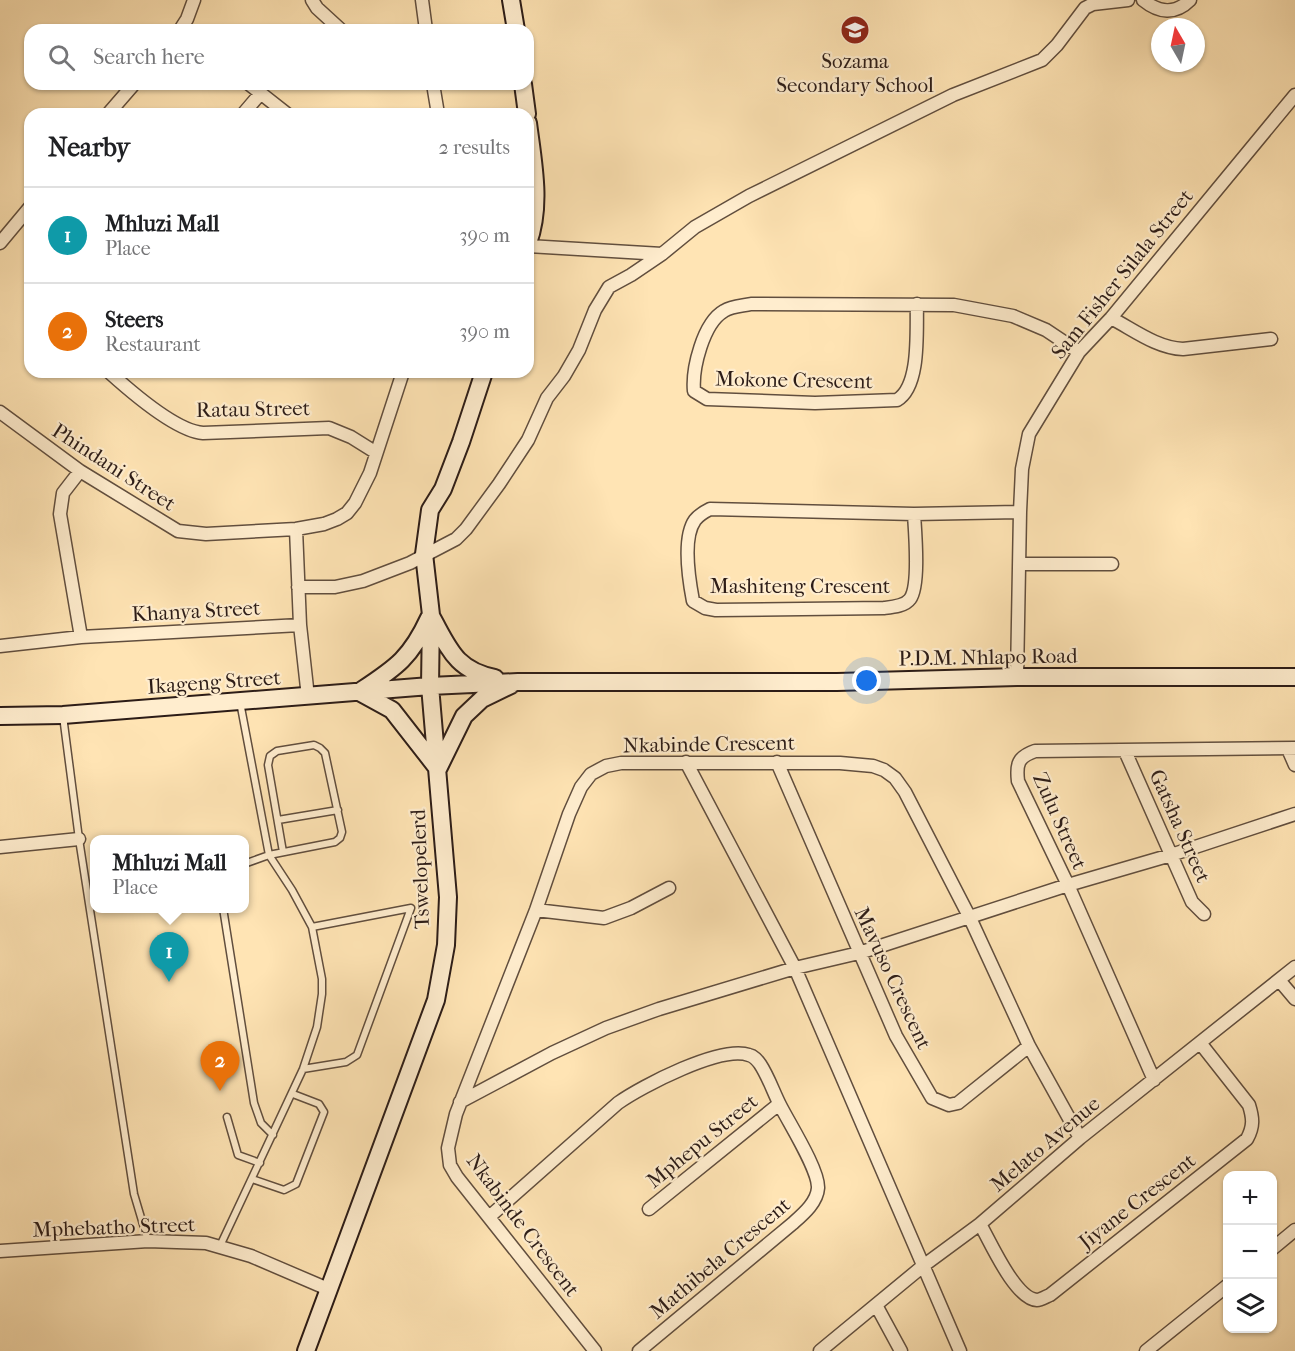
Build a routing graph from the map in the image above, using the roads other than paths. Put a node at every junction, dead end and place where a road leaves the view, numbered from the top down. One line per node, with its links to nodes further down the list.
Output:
1 (194, 0): 8 (street)
2 (312, 0): 9 (street)
3 (422, 0): 10 (street)
4 (511, 0): 11 (street)
5 (1128, 0): 28 (street)
6 (1143, 0): 7 (street)
7 (1190, 0)
8 (184, 24)
9 (334, 24)
10 (425, 24)
11 (515, 24)
12 (129, 90): 18 (street)
13 (257, 90): 16 (street)
14 (435, 90): 21 (street)
15 (524, 90): 22 (street)
16 (261, 93): 19 (street); 20 (street)
17 (1295, 96): 30 (street, Sam Fisher Silala Street)
18 (113, 108)
19 (248, 108)
20 (280, 108)
21 (437, 108)
22 (526, 108)
23 (534, 172): 24 (street)
24 (534, 210)
25 (24, 213): 26 (street)
26 (2, 236)
27 (534, 244): 28 (street)
28 (662, 254): 42 (street)
29 (917, 304): 29 (street, Mokone Crescent); 32 (street, Mokone Crescent)
30 (1111, 318): 31 (street); 32 (street, Sam Fisher Silala Street)
31 (1271, 339)
32 (1079, 352): 39 (street, Sam Fisher Silala Street)
33 (116, 378): 37 (street, Ratau Street)
34 (401, 378): 37 (street, Phindani Street)
35 (482, 378): 42 (street, Tswelopelerd)
36 (0, 412): 38 (street, Phindani Street)
37 (375, 452): 41 (street, Phindani Street)
38 (80, 471): 41 (street, Phindani Street); 48 (street)
39 (1020, 512): 40 (street, Mashiteng Crescent); 43 (street, Sam Fisher Silala Street)
40 (914, 514): 40 (street, Mashiteng Crescent)
41 (296, 530): 45 (street)
42 (424, 554): 45 (street); 46 (street, Tswelopelerd)
43 (1019, 564): 44 (street); 50 (street, Sam Fisher Silala Street)
44 (1112, 564)
45 (298, 587): 47 (street)
46 (431, 615): 52 (street); 53 (street, Tswelopelerd); 54 (street)
47 (300, 625): 48 (street, Khanya Street); 55 (street)
48 (81, 637): 49 (street, Khanya Street)
49 (0, 646)
50 (1017, 677): 51 (street, P.D.M. Nhlapo Road); 52 (street, P.D.M. Nhlapo Road)
51 (1295, 677)
52 (518, 682): 53 (street, P.D.M. Nhlapo Road); 64 (street)
53 (430, 686): 54 (street, Ikageng Street); 64 (street, Tswelopelerd)
54 (359, 692): 55 (street, Ikageng Street); 64 (street)
55 (308, 697): 56 (street, Ikageng Street)
56 (240, 702): 57 (street, Ikageng Street); 71 (lane)
57 (63, 715): 58 (street, Ikageng Street); 68 (lane)
58 (0, 716)
59 (1292, 748): 60 (street, Zulu Street); 63 (street, Zulu Street)
60 (1125, 752): 72 (street, Gatsha Street); 74 (street, Zulu Street)
61 (686, 762): 62 (street, Nkabinde Crescent); 76 (street, Nkabinde Crescent); 83 (street)
62 (777, 762): 79 (street, Nkabinde Crescent); 81 (street, Mavuso Crescent)
63 (1295, 765)
64 (438, 769): 107 (street, Tswelopelerd)
65 (338, 810): 67 (lane); 67 (lane); 70 (lane)
66 (1295, 814): 72 (street)
67 (278, 820): 70 (lane)
68 (78, 839): 69 (street); 102 (lane)
69 (0, 847)
70 (283, 852): 71 (lane)
71 (269, 855): 73 (lane); 80 (lane)
72 (1171, 855): 74 (street); 78 (street, Gatsha Street)
73 (249, 862)
74 (1068, 885): 79 (street); 89 (street, Zulu Street)
75 (669, 888): 76 (street)
76 (536, 910): 91 (street, Nkabinde Crescent)
77 (224, 913): 94 (lane)
78 (1203, 914)
79 (970, 918): 81 (street); 87 (street, Nkabinde Crescent)
80 (312, 927): 88 (lane); 88 (lane)
81 (859, 954): 83 (street); 87 (street, Mavuso Crescent)
82 (1295, 967): 84 (street, Melato Avenue)
83 (795, 968): 91 (street); 106 (street)
84 (1279, 980): 85 (street); 86 (street, Melato Avenue)
85 (1295, 999)
86 (1201, 1044): 89 (street, Melato Avenue); 100 (street, Jiyane Crescent)
87 (1029, 1046): 95 (street, Nkabinde Crescent)
88 (303, 1069): 90 (lane)
89 (1154, 1080): 95 (street, Melato Avenue)
90 (293, 1094): 94 (lane); 97 (lane)
91 (460, 1102): 99 (street, Nkabinde Crescent)
92 (779, 1104): 98 (street, Mphepu Street); 99 (street, Mathibela Crescent); 113 (street, Mathibela Crescent)
93 (227, 1117): 96 (lane)
94 (273, 1135): 96 (lane)
95 (1080, 1138): 100 (street, Melato Avenue)
96 (260, 1163): 97 (lane)
97 (252, 1179): 104 (lane)
98 (649, 1209)
99 (489, 1217): 112 (street, Nkabinde Crescent)
100 (980, 1224): 106 (street, Melato Avenue)
101 (1295, 1230): 103 (street)
102 (148, 1241): 104 (street, Mphebatho Street); 105 (street, Mphebatho Street)
103 (1277, 1245)
104 (220, 1246): 107 (street, Mphebatho Street)
105 (0, 1251)
106 (923, 1266): 109 (street, Melato Avenue); 116 (street)
107 (328, 1288): 111 (street, Tswelopelerd)
108 (1223, 1289): 110 (street)
109 (876, 1305): 114 (street, Melato Avenue); 115 (street)
110 (1163, 1345): 117 (street)
111 (306, 1351)
112 (596, 1351)
113 (639, 1351)
114 (820, 1351)
115 (901, 1351)
116 (960, 1351)
117 (1146, 1351)

